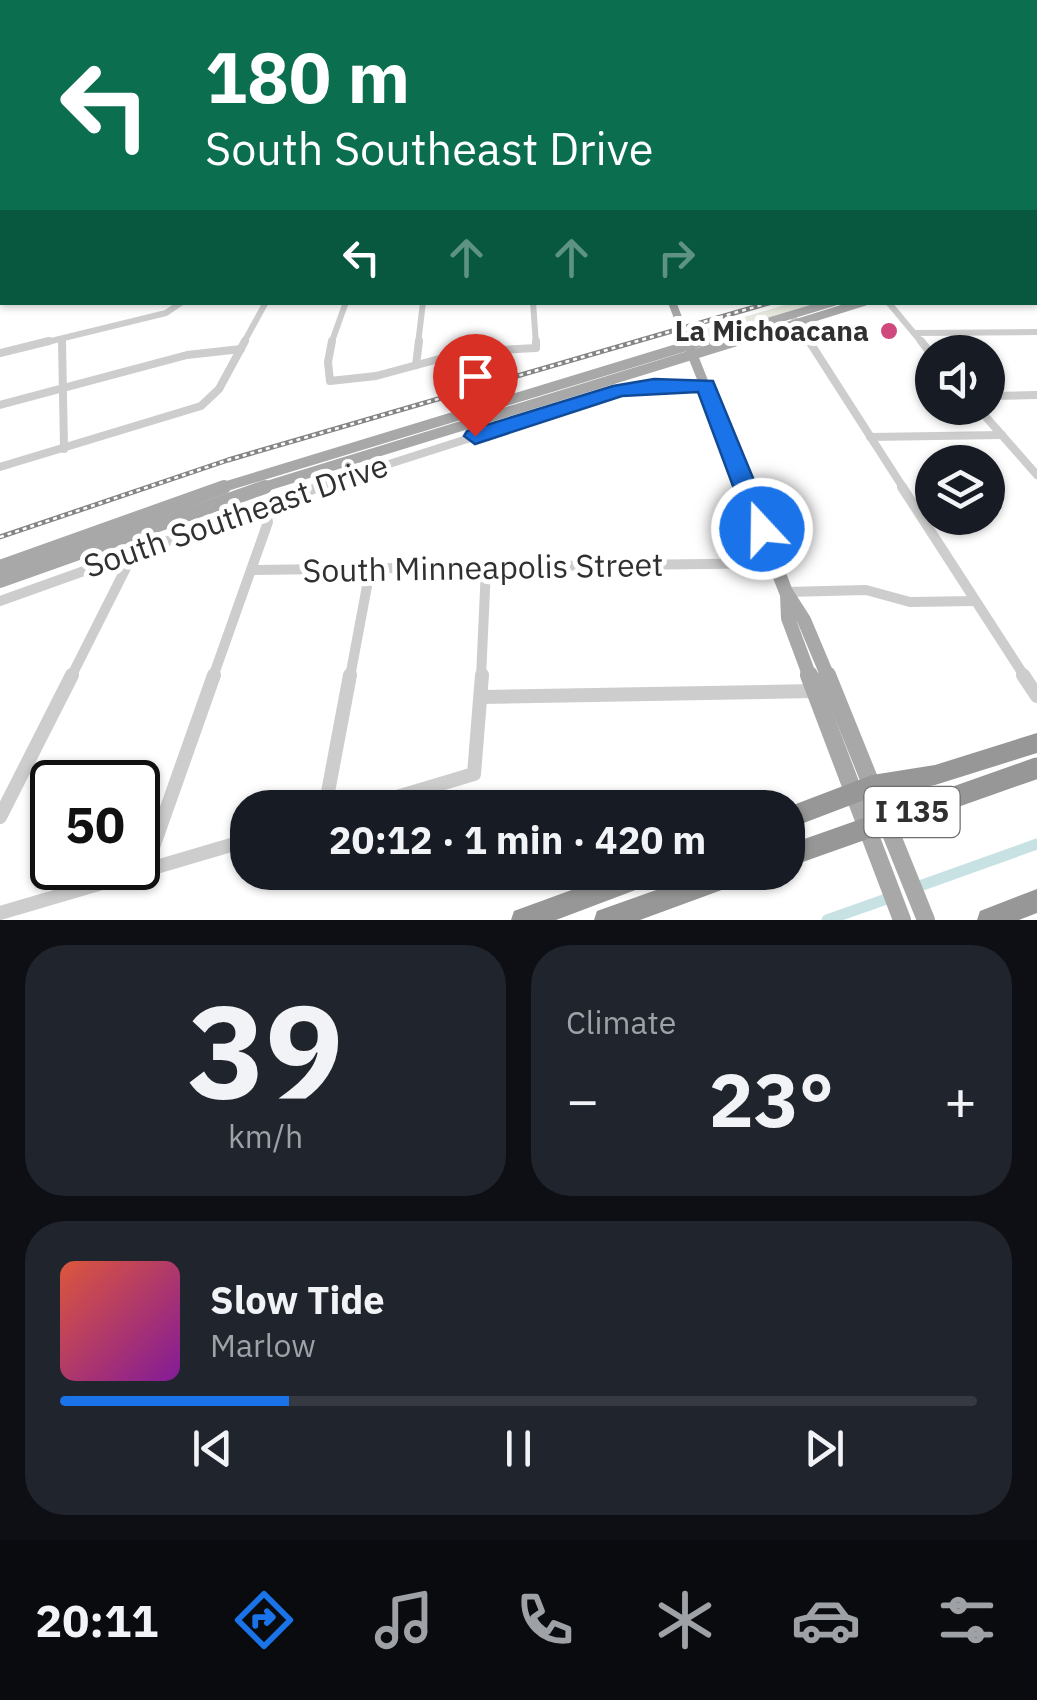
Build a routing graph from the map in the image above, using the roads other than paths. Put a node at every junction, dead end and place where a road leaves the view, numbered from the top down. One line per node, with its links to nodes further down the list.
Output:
1 (178, 305): 13 (street)
2 (264, 305): 15 (street)
3 (345, 305): 21 (street)
4 (423, 305): 18 (street)
5 (534, 305): 18 (street)
6 (673, 305): 16 (main road)
7 (827, 305): 10 (main road)
8 (852, 305): 10 (main road)
9 (891, 305): 12 (street)
10 (795, 319): 14 (main road); 16 (main road); 29 (street)
11 (1037, 332): 12 (street)
12 (914, 333)
13 (62, 339): 17 (street); 23 (street)
14 (717, 347): 16 (main road); 20 (main road)
15 (241, 349): 23 (street); 30 (street)
16 (692, 350): 19 (main road); 20 (main road); 34 (main road)
17 (0, 353)
18 (416, 364): 21 (street)
19 (655, 366): 20 (main road); 34 (main road)
20 (700, 371): 22 (main road)
21 (330, 381)
22 (706, 386): 33 (street, South Southeast Drive); 36 (main road)
23 (64, 388): 26 (street); 30 (street)
24 (1005, 396): 25 (street)
25 (1037, 396)
26 (0, 405)
27 (993, 425): 28 (street)
28 (1002, 435): 29 (street); 32 (street)
29 (870, 437): 44 (street)
30 (64, 449): 31 (street)
31 (0, 468)
32 (1037, 476)
33 (264, 504): 35 (street, South Southeast Drive); 39 (street)
34 (128, 526): 35 (street); 37 (main road); 41 (main road)
35 (132, 552): 43 (street, South Southeast Drive); 55 (street)
36 (775, 563): 38 (street, South Minneapolis Street); 42 (main road)
37 (0, 566)
38 (486, 568): 40 (street, South Minneapolis Street); 46 (street)
39 (251, 570): 40 (street, South Minneapolis Street); 56 (street)
40 (370, 570): 51 (street)
41 (0, 581)
42 (786, 592): 44 (street); 45 (main road); 53 (main road)
43 (0, 601)
44 (975, 601): 47 (street)
45 (814, 690): 46 (street); 53 (main road)
46 (481, 696): 50 (street)
47 (1037, 696)
48 (1037, 743): 53 (highway)
49 (1037, 768): 58 (highway, I 135, bridge)
50 (474, 774): 52 (street)
51 (329, 790)
52 (420, 790)
53 (863, 790): 54 (highway); 67 (main road); 68 (main road)
54 (805, 810)
55 (0, 817)
56 (160, 828)
57 (230, 845): 59 (street)
58 (805, 850)
59 (160, 866)
60 (78, 890): 64 (street)
61 (605, 890): 65 (highway)
62 (690, 890): 66 (highway)
63 (1037, 900): 69 (highway)
64 (0, 913)
65 (524, 920)
66 (606, 920)
67 (902, 920)
68 (926, 920)
69 (990, 920)

